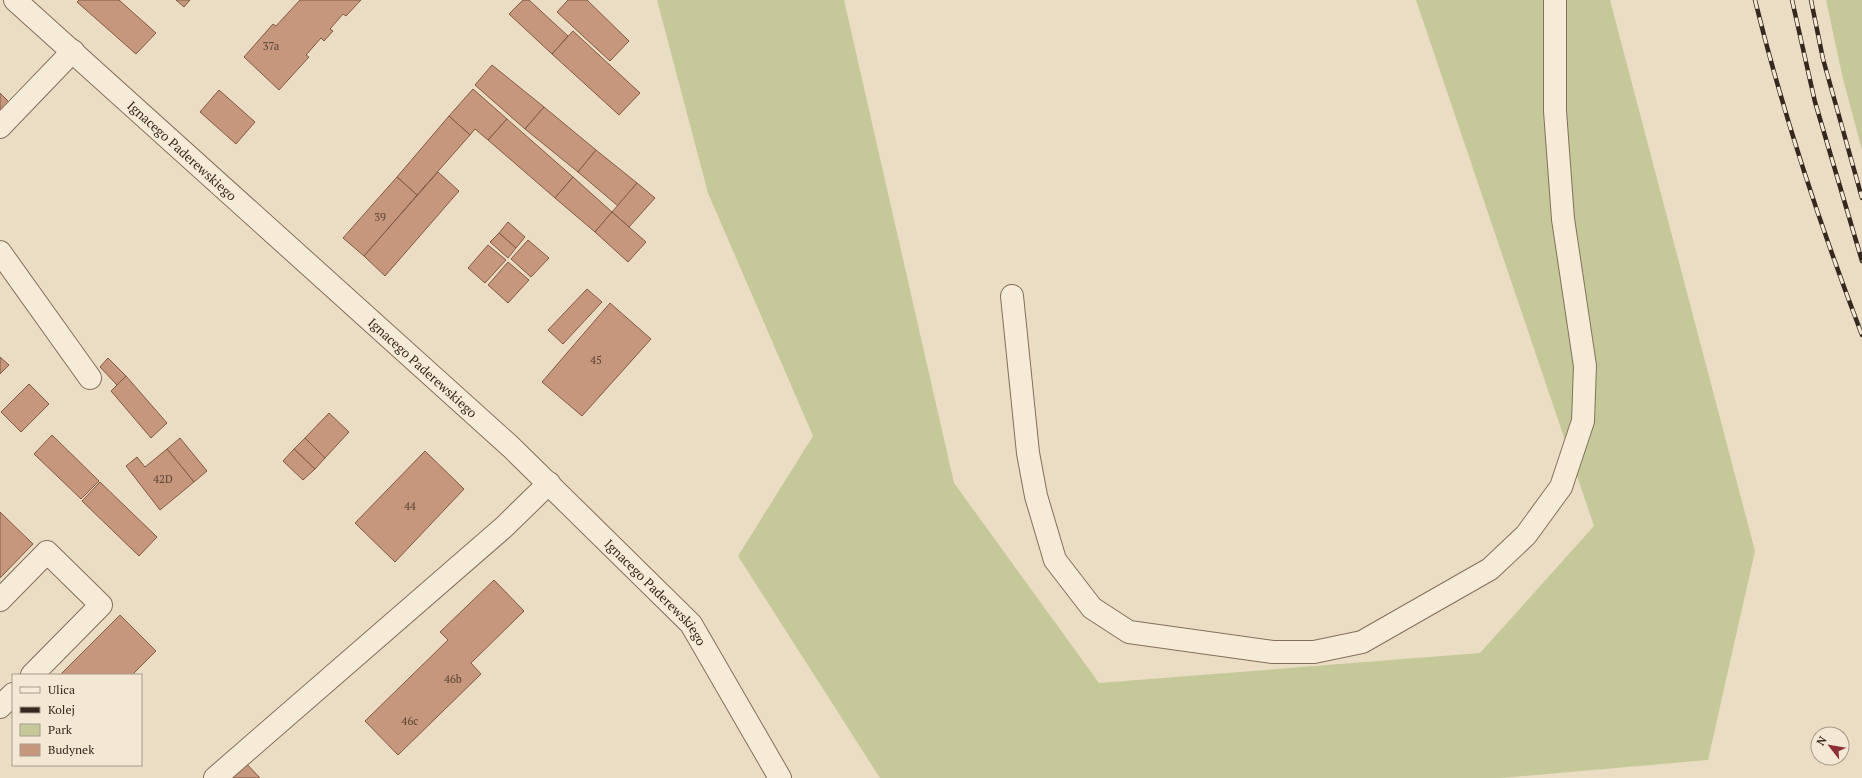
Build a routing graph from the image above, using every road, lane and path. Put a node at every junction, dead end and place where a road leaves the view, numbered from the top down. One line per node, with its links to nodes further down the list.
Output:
1 (15, 0): 3 (street, Ignacego Paderewskiego)
2 (1555, 0): 6 (street)
3 (73, 51): 4 (street); 8 (street, Ignacego Paderewskiego)
4 (0, 127)
5 (0, 252): 7 (street)
6 (1012, 296)
7 (90, 378)
8 (549, 483): 13 (street); 14 (street, Ignacego Paderewskiego)
9 (0, 600): 10 (street)
10 (33, 674)
11 (12, 695): 12 (street)
12 (0, 707)
13 (215, 778)
14 (780, 778)

